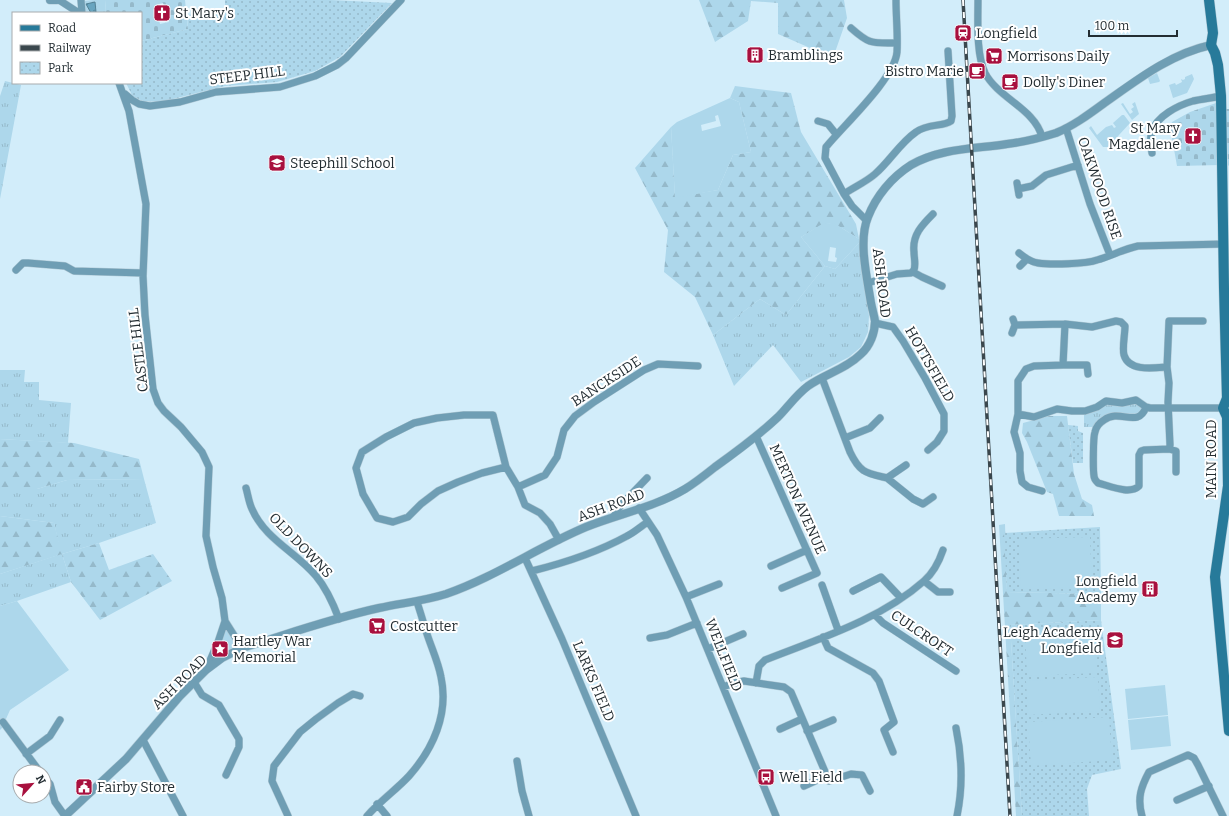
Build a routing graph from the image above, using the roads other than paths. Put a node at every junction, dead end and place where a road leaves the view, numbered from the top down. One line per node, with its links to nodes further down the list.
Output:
1 (50, 0): 2 (street)
2 (58, 0): 8 (street)
3 (81, 0): 9 (street)
4 (401, 0): 17 (street, STEEP HILL)
5 (896, 0): 11 (street)
6 (978, 0): 22 (street)
7 (1208, 0): 12 (main road, MAIN ROAD)
8 (78, 12)
9 (80, 12)
10 (851, 28): 11 (street)
11 (897, 43): 21 (street)
12 (1211, 45): 16 (main road, MAIN ROAD); 20 (street, ASH ROAD)
13 (948, 51): 27 (street)
14 (119, 84): 15 (street, CASTLE HILL)
15 (123, 92): 17 (street); 18 (street, CASTLE HILL)
16 (1221, 96): 23 (street); 25 (main road, MAIN ROAD)
17 (139, 104): 18 (street)
18 (129, 111): 37 (street, CASTLE HILL)
19 (818, 121): 21 (street)
20 (1066, 128): 22 (street, ASH ROAD); 24 (street, OAKWOOD RISE)
21 (836, 134): 27 (street)
22 (1042, 137): 29 (street, ASH ROAD)
23 (1152, 153)
24 (1078, 165): 26 (street); 32 (street, OAKWOOD RISE)
25 (1226, 187): 30 (main road, MAIN ROAD)
26 (1018, 189)
27 (844, 194): 29 (street)
28 (932, 219): 36 (street)
29 (866, 220): 38 (street, ASH ROAD)
30 (1224, 244): 32 (street); 51 (main road, MAIN ROAD)
31 (1019, 253): 33 (street)
32 (1110, 256): 33 (street)
33 (1027, 259): 34 (street)
34 (1020, 266)
35 (16, 270): 37 (street)
36 (913, 272): 38 (street); 39 (street)
37 (143, 273): 87 (street, CASTLE HILL)
38 (868, 283): 41 (street, ASH ROAD)
39 (942, 286)
40 (1203, 321): 46 (street)
41 (875, 323): 48 (street, ASH ROAD); 57 (street, HOTTSFIELD)
42 (1065, 324): 43 (street); 44 (street); 46 (street)
43 (1012, 333)
44 (1063, 364): 47 (street); 52 (street)
45 (698, 366): 63 (street, BANCKSIDE)
46 (1167, 367): 50 (street)
47 (1088, 374)
48 (822, 378): 54 (street, ASH ROAD); 55 (street)
49 (1146, 407): 50 (street); 52 (street); 56 (street)
50 (1168, 408): 51 (street); 56 (street)
51 (1223, 408): 108 (main road, MAIN ROAD)
52 (1018, 414): 65 (street)
53 (880, 418): 55 (street)
54 (756, 436): 67 (street, ASH ROAD); 71 (street, MERTON AVENUE)
55 (845, 438): 62 (street)
56 (1169, 449): 60 (street)
57 (928, 450)
58 (906, 465): 62 (street)
59 (506, 467): 59 (street); 63 (street)
60 (1176, 472)
61 (647, 478): 68 (street)
62 (887, 478): 66 (street)
63 (518, 487): 70 (street)
64 (246, 488): 86 (street, OLD DOWNS)
65 (1042, 491)
66 (933, 497)
67 (639, 508): 68 (street, ASH ROAD); 69 (street, WELLFIELD)
68 (614, 516): 70 (street, ASH ROAD)
69 (648, 522): 75 (street); 82 (street, WELLFIELD)
70 (559, 540): 73 (street, ASH ROAD)
71 (806, 550): 74 (street); 79 (street, MERTON AVENUE)
72 (943, 550): 76 (street)
73 (526, 558): 75 (street, LARKS FIELD); 84 (street, ASH ROAD)
74 (771, 566)
75 (532, 571): 128 (street, LARKS FIELD)
76 (924, 581): 81 (street); 83 (street)
77 (719, 584): 82 (street)
78 (822, 585): 89 (street)
79 (782, 588)
80 (853, 591): 83 (street)
81 (950, 592)
82 (686, 597): 88 (street, WELLFIELD)
83 (901, 598): 85 (street)
84 (417, 602): 86 (street, ASH ROAD); 121 (street)
85 (875, 615): 89 (street); 96 (street, CULCROFT)
86 (339, 619): 93 (street, ASH ROAD)
87 (225, 621): 93 (street, CASTLE HILL); 95 (street, CASTLE HILL)
88 (697, 623): 92 (street); 94 (street, WELLFIELD)
89 (838, 630): 91 (street)
90 (743, 634): 94 (street)
91 (823, 637): 98 (street); 110 (street)
92 (650, 638)
93 (242, 648): 95 (street, ASH ROAD)
94 (708, 648): 99 (street, WELLFIELD)
95 (206, 670): 97 (street, ASH ROAD)
96 (956, 671)
97 (194, 682): 109 (street, ASH ROAD); 114 (street)
98 (756, 684): 99 (street); 101 (street)
99 (723, 687): 129 (street, WELLFIELD)
100 (360, 696): 124 (street)
101 (802, 719): 106 (street); 107 (street)
102 (60, 720): 111 (street)
103 (833, 720): 107 (street)
104 (4, 722): 111 (street)
105 (956, 728): 130 (street)
106 (780, 729)
107 (808, 731): 115 (street)
108 (1229, 731)
109 (143, 740): 122 (street, ASH ROAD); 123 (street)
110 (893, 752)
111 (26, 754): 113 (street)
112 (517, 761): 127 (street)
113 (34, 764)
114 (226, 775)
115 (826, 776): 116 (street); 119 (street)
116 (804, 786)
117 (1209, 786): 120 (street); 131 (street); 132 (street)
118 (52, 791): 122 (street)
119 (870, 791)
120 (1177, 800)
121 (377, 804): 125 (street); 126 (street)
122 (65, 816)
123 (183, 816)
124 (288, 816)
125 (367, 816)
126 (387, 816)
127 (529, 816)
128 (634, 816)
129 (776, 816)
130 (957, 816)
131 (1142, 816)
132 (1223, 816)

